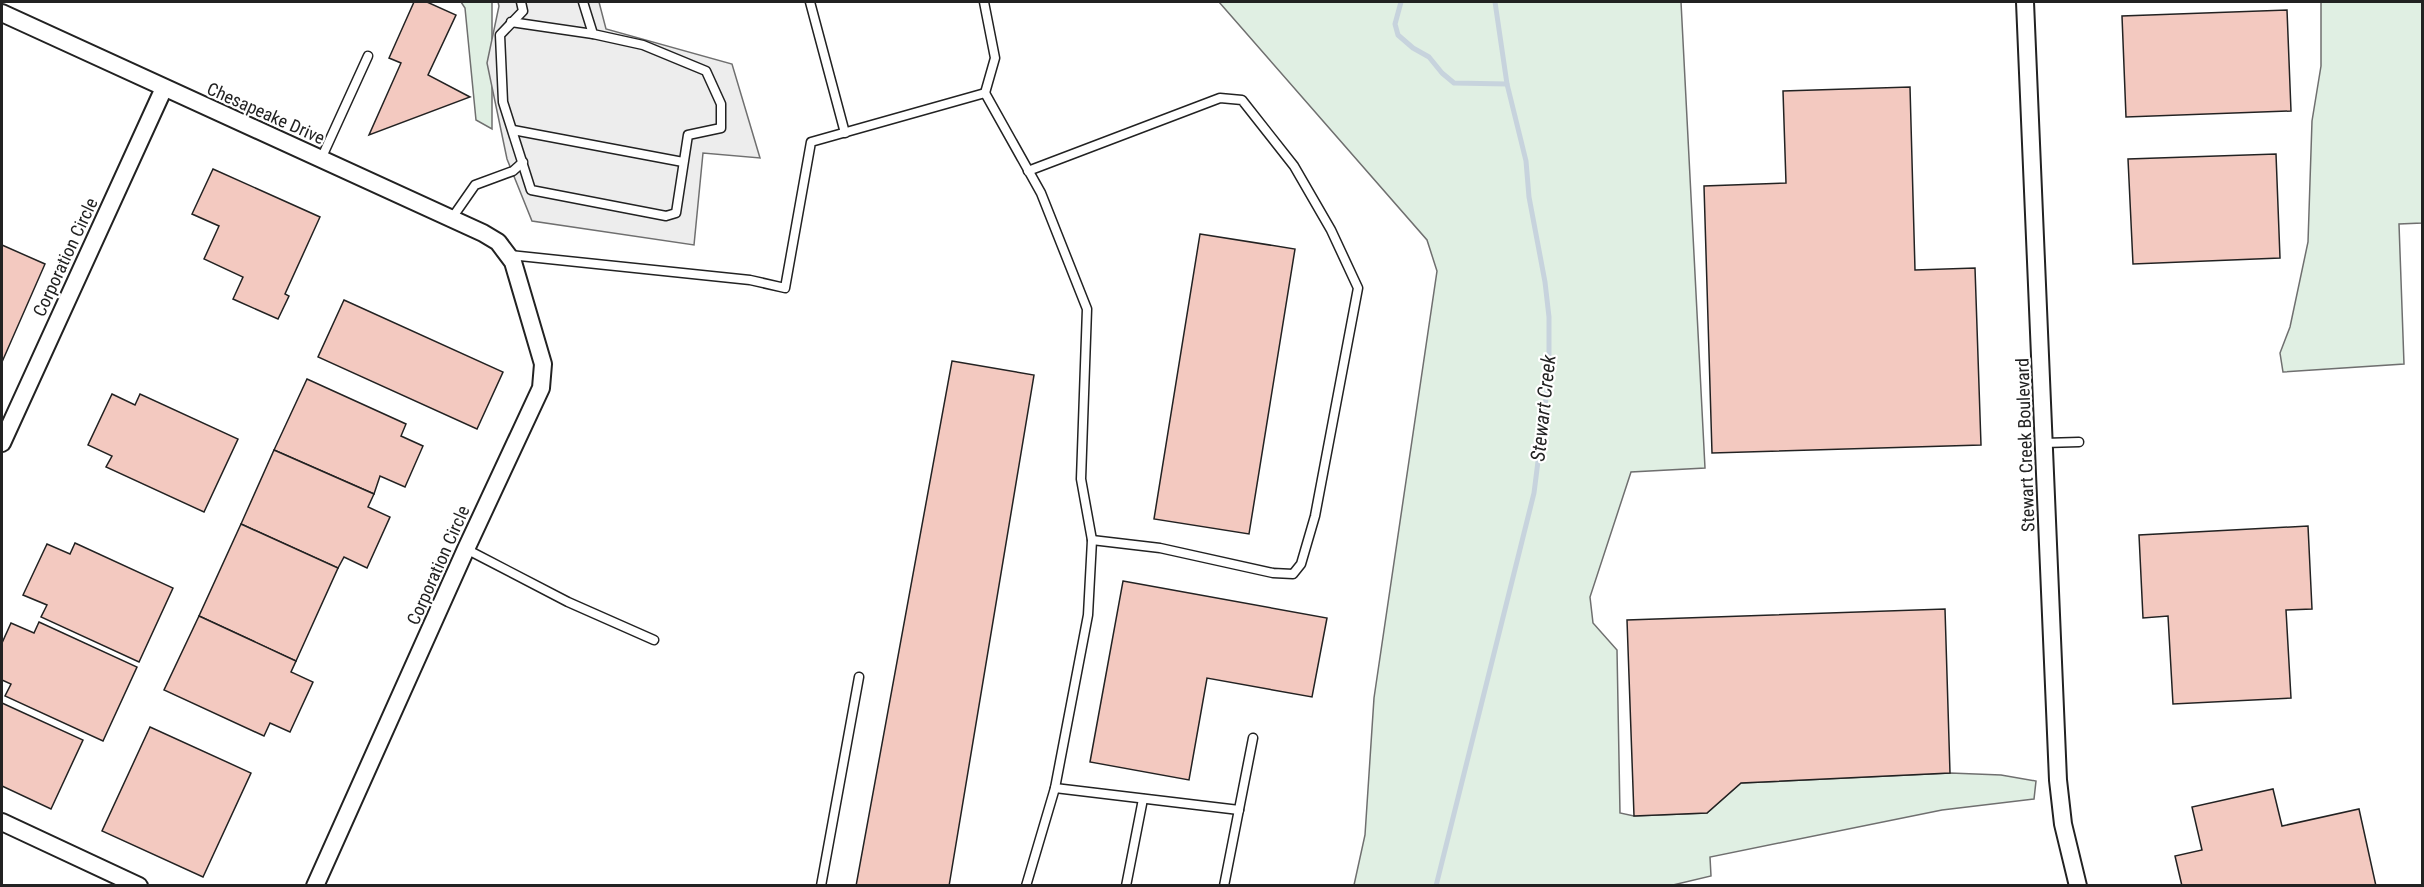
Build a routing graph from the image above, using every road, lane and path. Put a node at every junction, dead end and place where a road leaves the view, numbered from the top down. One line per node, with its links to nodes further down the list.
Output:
1 (521, 2): 7 (lane)
2 (583, 2): 8 (lane)
3 (810, 2): 13 (lane)
4 (984, 2): 11 (lane)
5 (2025, 2): 22 (street, Stewart Creek Boulevard)
6 (2, 13): 10 (street, Chesapeake Drive)
7 (511, 22): 8 (lane); 12 (lane)
8 (593, 34): 16 (lane)
9 (368, 56): 14 (lane)
10 (164, 88): 14 (street, Chesapeake Drive); 21 (street, Corporation Circle)
11 (985, 93): 13 (lane); 17 (lane)
12 (513, 130): 15 (lane); 16 (lane)
13 (845, 133): 19 (lane)
14 (321, 159): 18 (street, Chesapeake Drive)
15 (523, 162): 16 (lane); 18 (lane)
16 (682, 162)
17 (1028, 171): 23 (lane); 23 (lane)
18 (452, 218): 19 (street, Chesapeake Drive)
19 (509, 254): 24 (street, Corporation Circle)
20 (2079, 442): 22 (lane)
21 (2, 443)
22 (2044, 443): 38 (street, Stewart Creek Boulevard)
23 (1092, 540): 28 (lane)
24 (466, 549): 25 (lane); 33 (street, Corporation Circle)
25 (654, 640)
26 (859, 677): 34 (lane)
27 (1253, 738): 30 (lane)
28 (1054, 788): 29 (lane); 35 (lane)
29 (1143, 799): 30 (lane); 36 (lane)
30 (1239, 810): 37 (lane)
31 (2, 822): 32 (street)
32 (139, 885)
33 (315, 885)
34 (821, 885)
35 (1026, 885)
36 (1126, 885)
37 (1224, 885)
38 (2078, 885)

